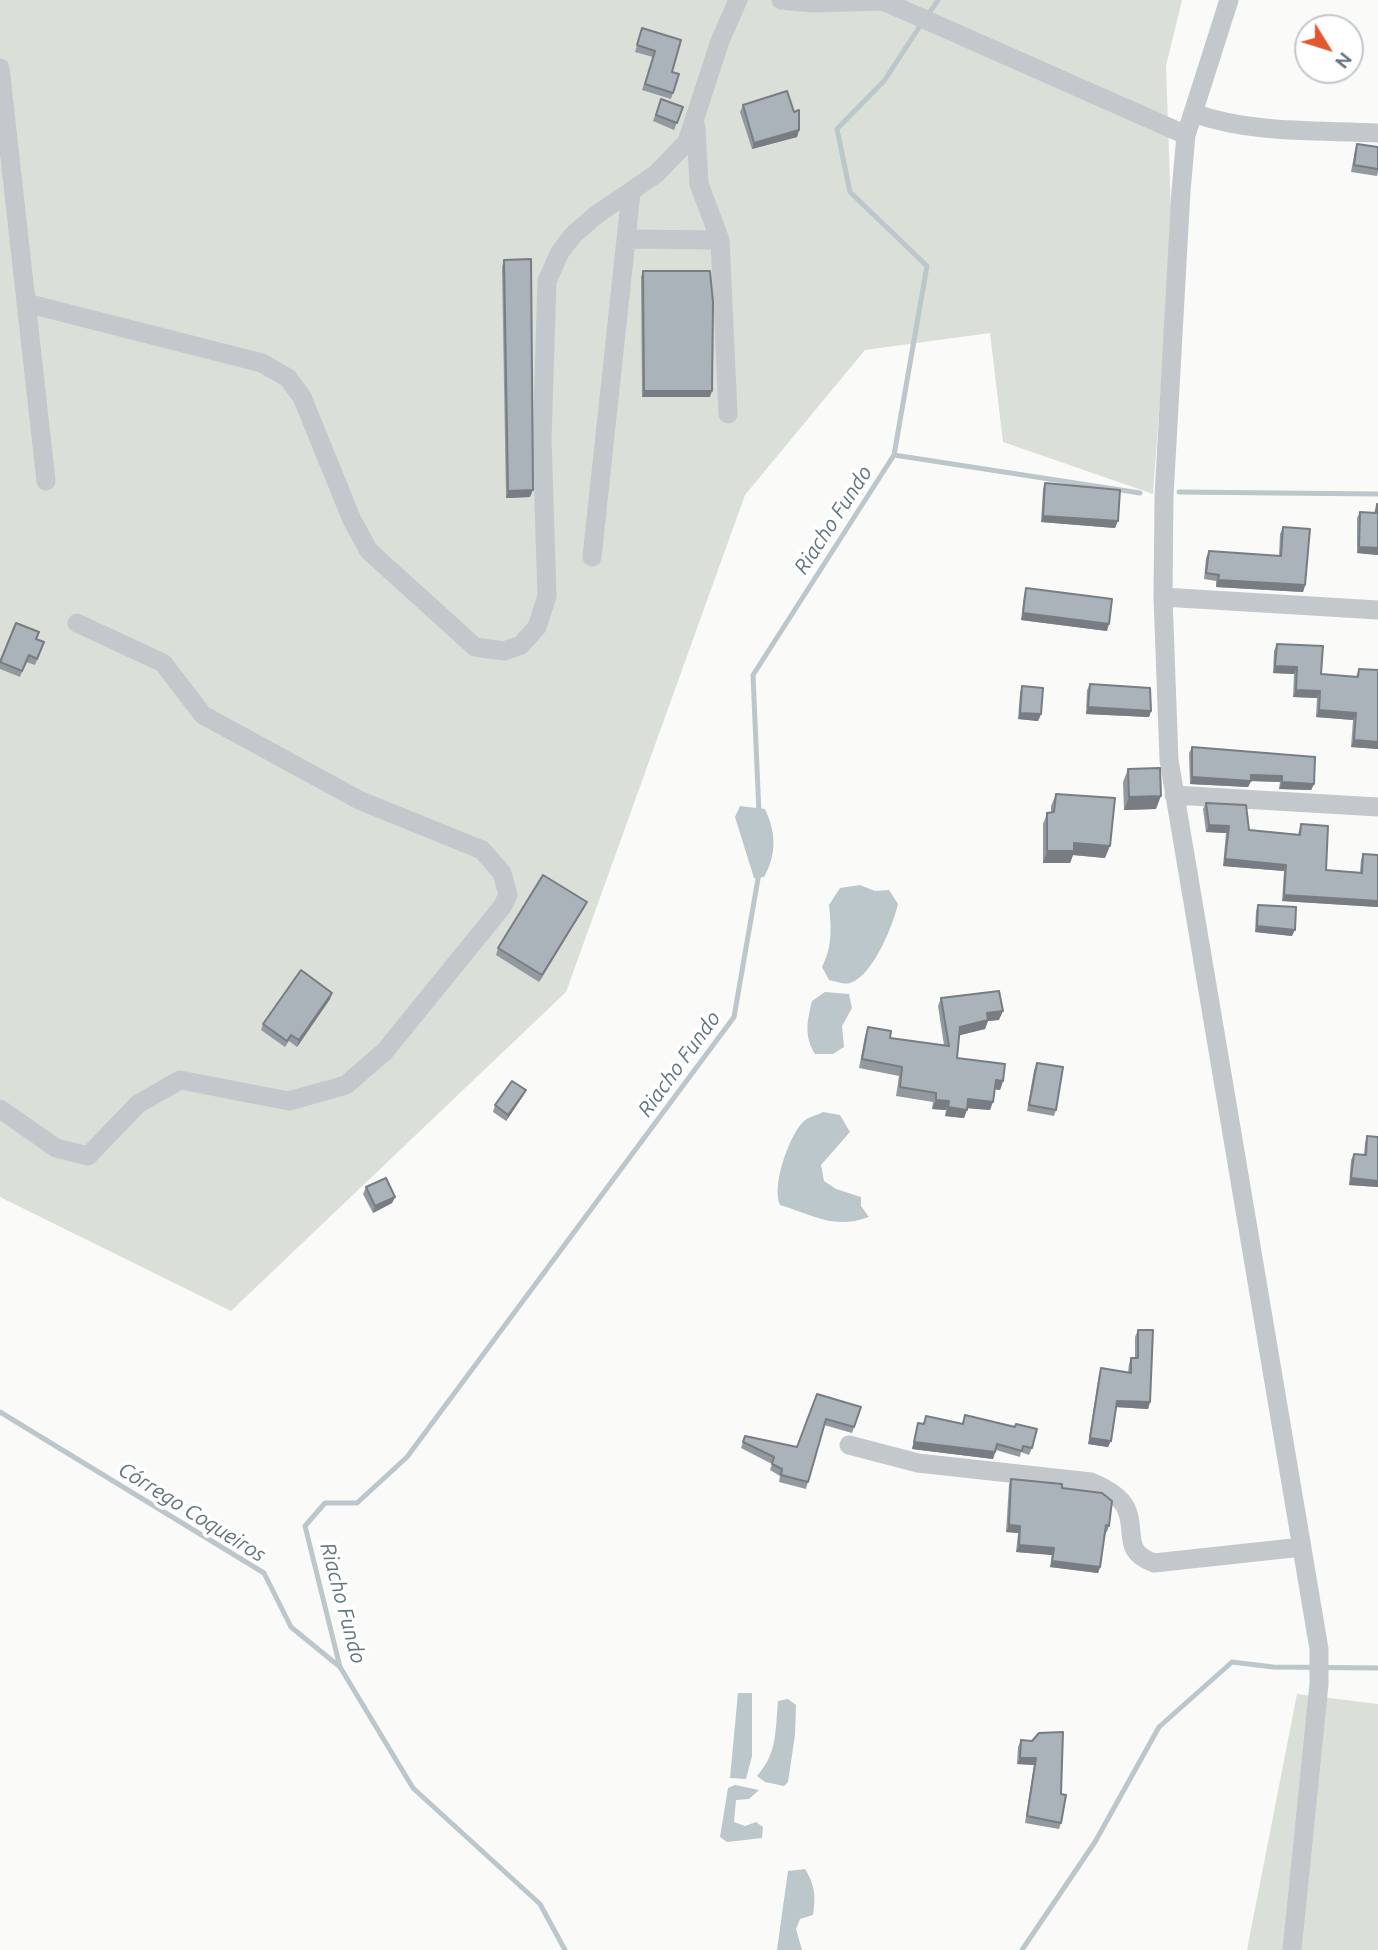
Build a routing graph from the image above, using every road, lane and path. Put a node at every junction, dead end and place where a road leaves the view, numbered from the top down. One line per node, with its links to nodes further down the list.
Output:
1 (738, 0): 7 (street)
2 (781, 0): 4 (street)
3 (1230, 0): 6 (street)
4 (882, 1): 9 (street)
5 (0, 68): 13 (street)
6 (1193, 113): 8 (street); 9 (street)
7 (695, 118): 10 (street); 12 (street)
8 (1378, 133)
9 (1186, 135): 17 (street)
10 (631, 193): 11 (street); 13 (street)
11 (626, 239): 12 (street); 16 (street)
12 (720, 240): 14 (street)
13 (26, 303): 15 (street)
14 (728, 414)
15 (46, 481)
16 (592, 557)
17 (1163, 597): 18 (street); 20 (street)
18 (1378, 610)
19 (77, 623): 22 (street)
20 (1174, 794): 21 (street); 24 (street)
21 (1378, 807)
22 (0, 1109)
23 (849, 1445): 24 (street)
24 (1302, 1547): 25 (street)
25 (1292, 1950)

